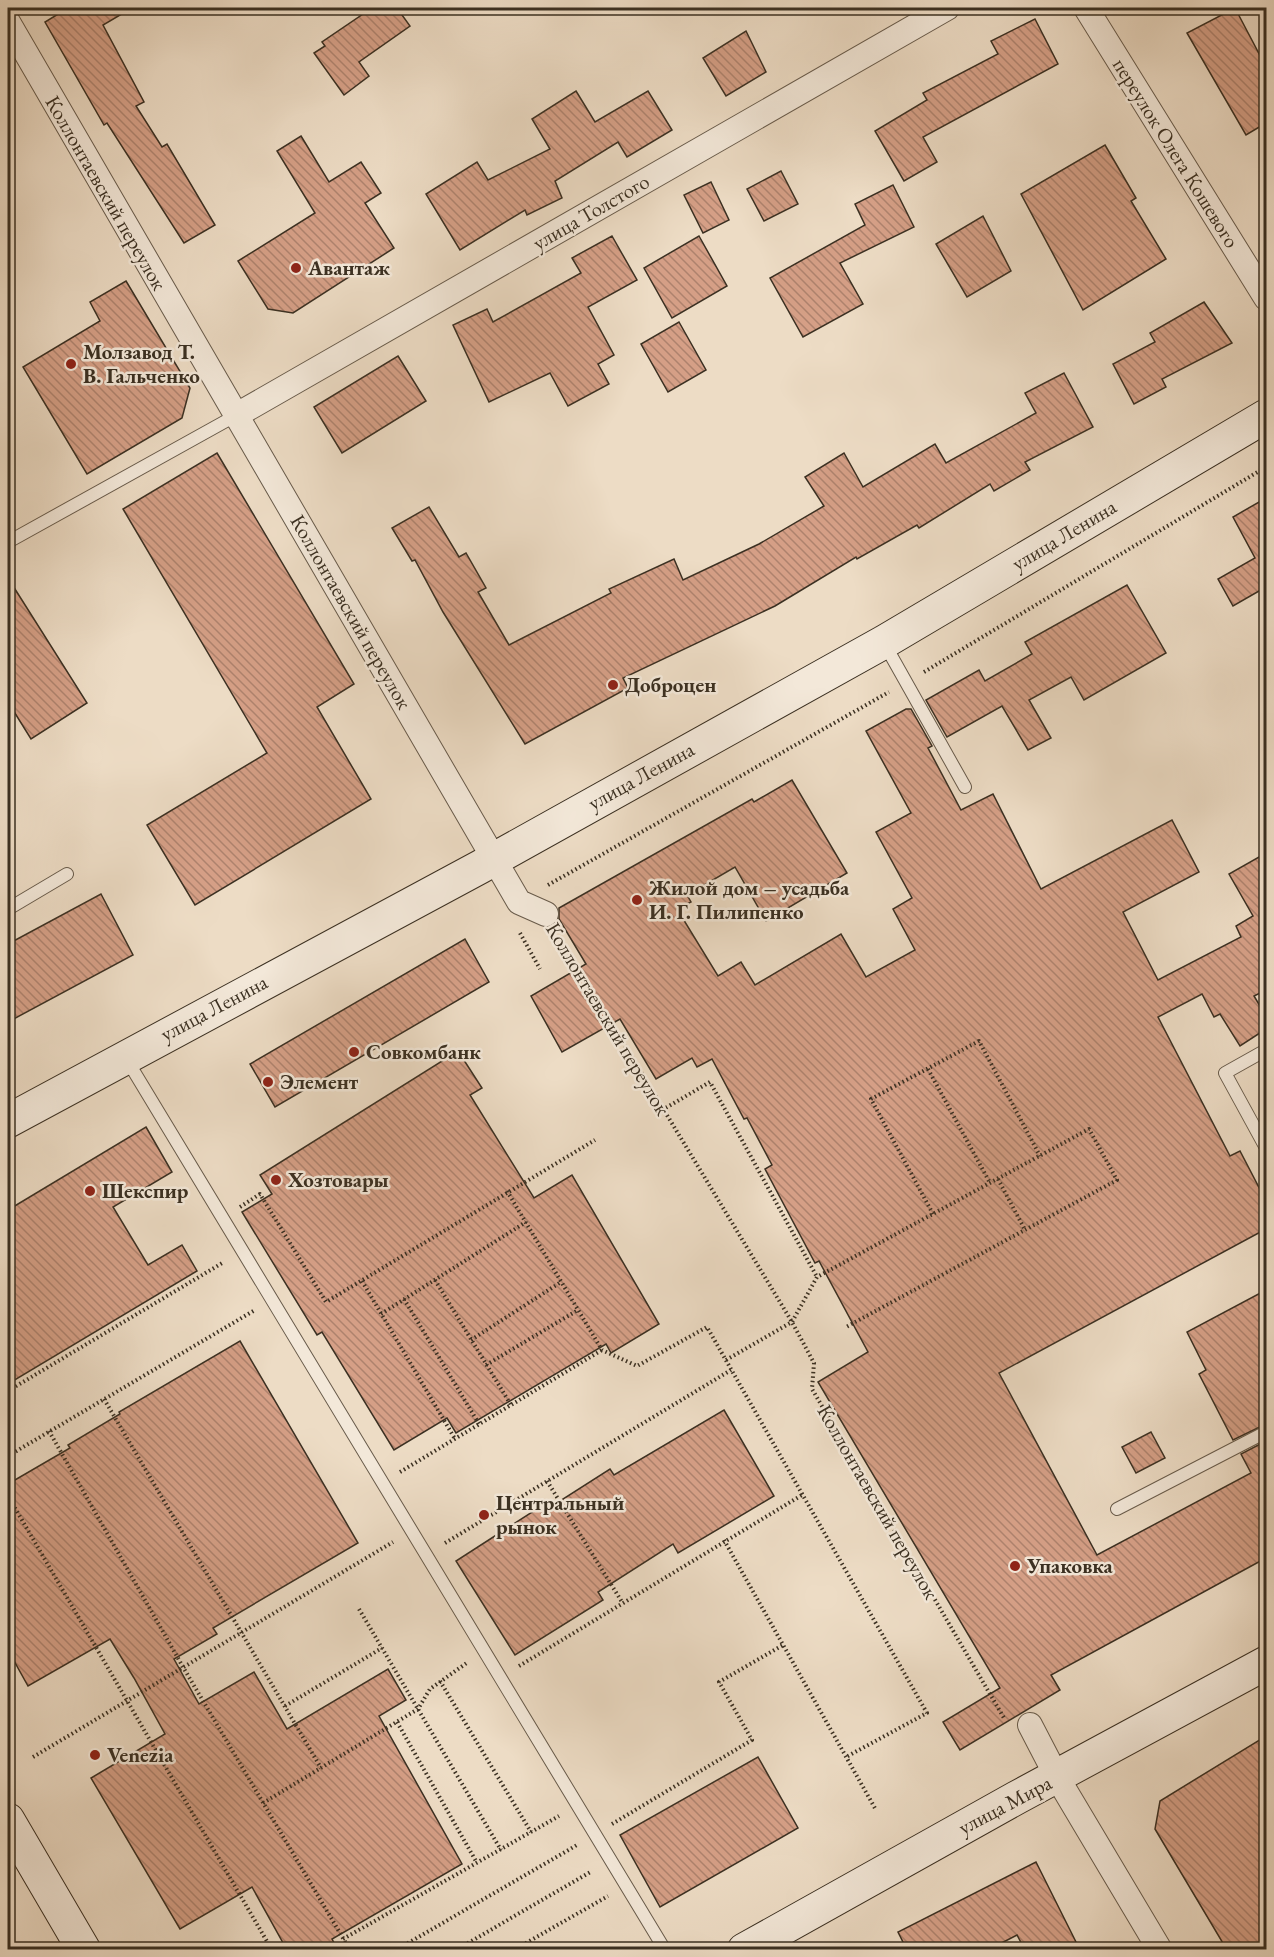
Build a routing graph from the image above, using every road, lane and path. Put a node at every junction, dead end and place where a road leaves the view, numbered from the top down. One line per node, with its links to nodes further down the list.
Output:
1 (947, 8): 5 (street, улица Толстого)
2 (1086, 8): 4 (street, переулок Олега Кошевого)
3 (8, 22): 5 (street, Коллонтаевский переулок)
4 (1266, 298)
5 (235, 416): 7 (lane); 10 (street, Коллонтаевский переулок)
6 (1266, 416): 8 (street, улица Ленина)
7 (8, 542)
8 (884, 642): 9 (lane); 10 (street, улица Ленина)
9 (965, 788)
10 (493, 859): 13 (street, Коллонтаевский переулок); 15 (street, улица Ленина)
11 (67, 874): 12 (lane)
12 (8, 909)
13 (546, 914): 17 (path, Коллонтаевский переулок)
14 (1266, 1050): 20 (lane)
15 (125, 1056): 18 (street, улица Ленина); 26 (lane)
16 (928, 1069): 21 (path); 23 (path); 25 (path)
17 (662, 1110): 30 (path); 38 (path, Коллонтаевский переулок)
18 (8, 1121)
19 (595, 1140): 24 (path)
20 (1266, 1148)
21 (1040, 1156): 22 (path); 28 (path)
22 (998, 1179): 23 (path); 28 (path)
23 (990, 1183): 25 (path)
24 (507, 1191): 27 (path); 32 (path)
25 (933, 1214): 30 (path)
26 (223, 1218): 29 (lane); 32 (path)
27 (526, 1222): 31 (path); 33 (path)
28 (1025, 1230): 39 (path)
29 (242, 1251): 35 (lane); 45 (path)
30 (817, 1277): 38 (path)
31 (435, 1280): 34 (path); 40 (path)
32 (362, 1281): 37 (path)
33 (561, 1282): 36 (path); 40 (path)
34 (404, 1299): 37 (path); 48 (path)
35 (272, 1300): 46 (path); 54 (lane)
36 (578, 1310): 41 (path); 43 (path)
37 (381, 1314): 51 (path)
38 (792, 1322): 42 (path); 75 (path, Коллонтаевский переулок)
39 (846, 1327)
40 (471, 1340): 43 (path)
41 (602, 1350): 42 (path); 47 (path)
42 (726, 1360): 44 (path)
43 (486, 1365): 47 (path)
44 (731, 1370): 53 (path); 55 (path)
45 (8, 1391)
46 (104, 1399): 49 (path); 63 (path)
47 (511, 1405): 48 (path)
48 (479, 1424): 51 (path)
49 (50, 1431): 52 (path); 68 (path)
50 (1266, 1432): 57 (lane)
51 (455, 1439): 54 (path)
52 (8, 1456)
53 (547, 1481): 60 (path); 61 (path)
54 (383, 1483): 58 (lane)
55 (802, 1495): 59 (path); 77 (path)
56 (8, 1496): 71 (path)
57 (1117, 1509)
58 (412, 1531): 60 (lane); 63 (path)
59 (723, 1540): 61 (path); 64 (path)
60 (427, 1555): 66 (lane)
61 (622, 1602): 69 (path)
62 (359, 1609): 65 (path)
63 (242, 1632): 68 (path); 72 (path)
64 (783, 1645): 77 (path); 85 (path)
65 (382, 1648): 72 (path); 73 (path)
66 (485, 1651): 69 (lane); 70 (path)
67 (1266, 1663): 79 (street, улица Мира)
68 (183, 1667): 71 (path); 80 (path)
69 (501, 1677): 81 (lane)
70 (440, 1681): 73 (path); 84 (path)
71 (127, 1701): 76 (path); 93 (path)
72 (285, 1706): 78 (path)
73 (418, 1710): 74 (path); 86 (path)
74 (397, 1722): 78 (path); 88 (path)
75 (1030, 1725): 79 (street)
76 (33, 1756)
77 (846, 1757): 82 (path)
78 (321, 1768): 80 (path)
79 (1057, 1777): 98 (street, улица Мира); 99 (street)
80 (263, 1803): 90 (path)
81 (578, 1805): 84 (path); 85 (lane)
82 (876, 1810)
83 (8, 1820): 92 (street)
84 (531, 1832): 86 (path)
85 (596, 1835): 87 (lane); 91 (path)
86 (501, 1850): 88 (path)
87 (611, 1860): 89 (lane); 95 (path)
88 (477, 1863): 90 (path)
89 (627, 1886): 96 (path); 97 (lane)
90 (343, 1939): 94 (path)
91 (400, 1949)
92 (84, 1950)
93 (272, 1950)
94 (350, 1950)
95 (456, 1950)
96 (514, 1950)
97 (665, 1950)
98 (744, 1950)
99 (1160, 1950)

